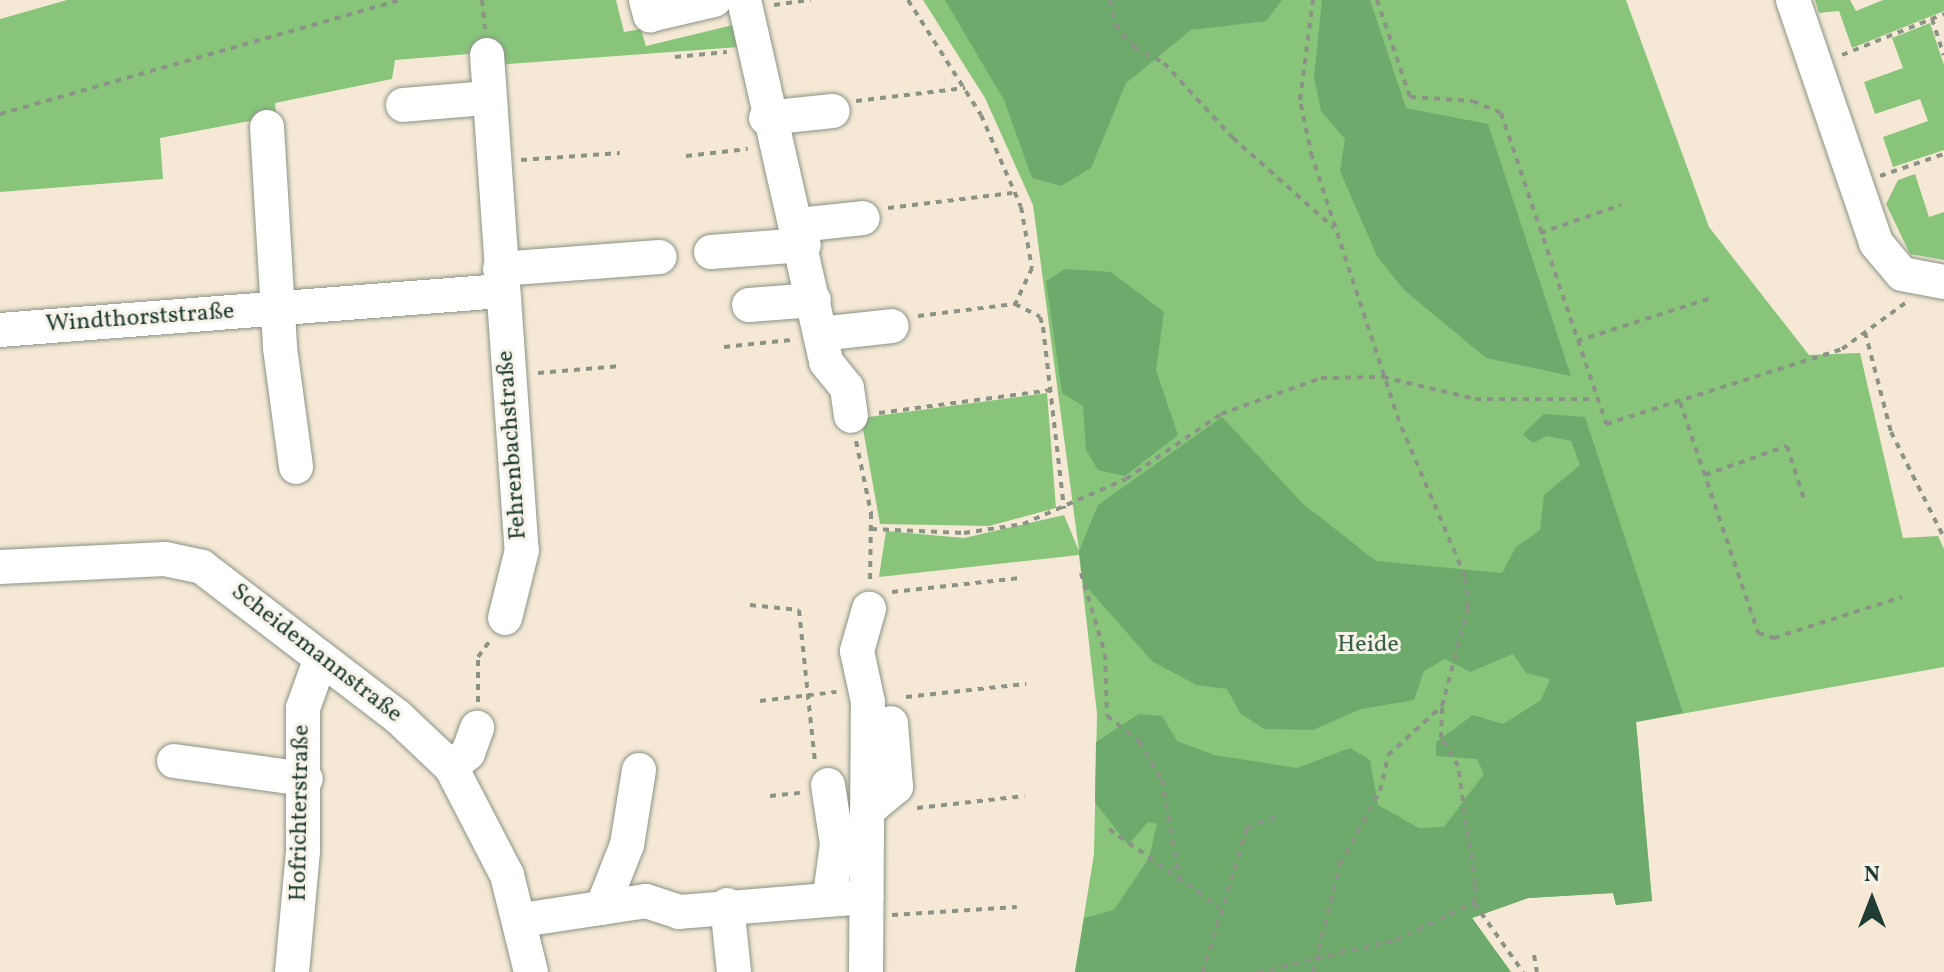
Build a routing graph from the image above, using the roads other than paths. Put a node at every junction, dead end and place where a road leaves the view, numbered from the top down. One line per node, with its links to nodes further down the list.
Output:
1 (646, 0): 3 (street)
2 (1793, 0): 15 (street)
3 (735, 3): 9 (street)
4 (487, 55): 5 (street, Fehrenbachstraße)
5 (486, 98): 6 (street); 14 (street, Fehrenbachstraße)
6 (403, 105)
7 (833, 111): 9 (street)
8 (267, 127): 18 (street)
9 (770, 132): 11 (street)
10 (863, 218): 11 (street)
11 (801, 235): 12 (street); 16 (street)
12 (711, 252)
13 (660, 257): 14 (street)
14 (500, 280): 18 (street, Windthorststraße); 26 (street, Fehrenbachstraße)
15 (1934, 282)
16 (814, 300): 17 (street); 21 (street)
17 (749, 305)
18 (279, 308): 20 (street, Windthorststraße); 23 (street)
19 (892, 326): 21 (street)
20 (0, 330)
21 (820, 334): 22 (street)
22 (851, 416)
23 (296, 467)
24 (0, 567): 27 (street, Scheidemannstraße)
25 (870, 602): 37 (street)
26 (505, 618)
27 (321, 658): 30 (street, Scheidemannstraße); 32 (street, Hofrichterstraße)
28 (477, 728): 30 (street)
29 (174, 761): 32 (street)
30 (451, 767): 38 (street, Scheidemannstraße)
31 (639, 770): 36 (street)
32 (306, 779): 39 (street, Hofrichterstraße)
33 (817, 785): 34 (street)
34 (830, 895): 35 (street); 37 (street)
35 (727, 905): 36 (street); 41 (street)
36 (602, 908): 38 (street)
37 (871, 910): 42 (street); 43 (street)
38 (522, 920): 40 (street, Scheidemannstraße)
39 (292, 972)
40 (531, 972)
41 (734, 972)
42 (866, 972)
43 (888, 972)

